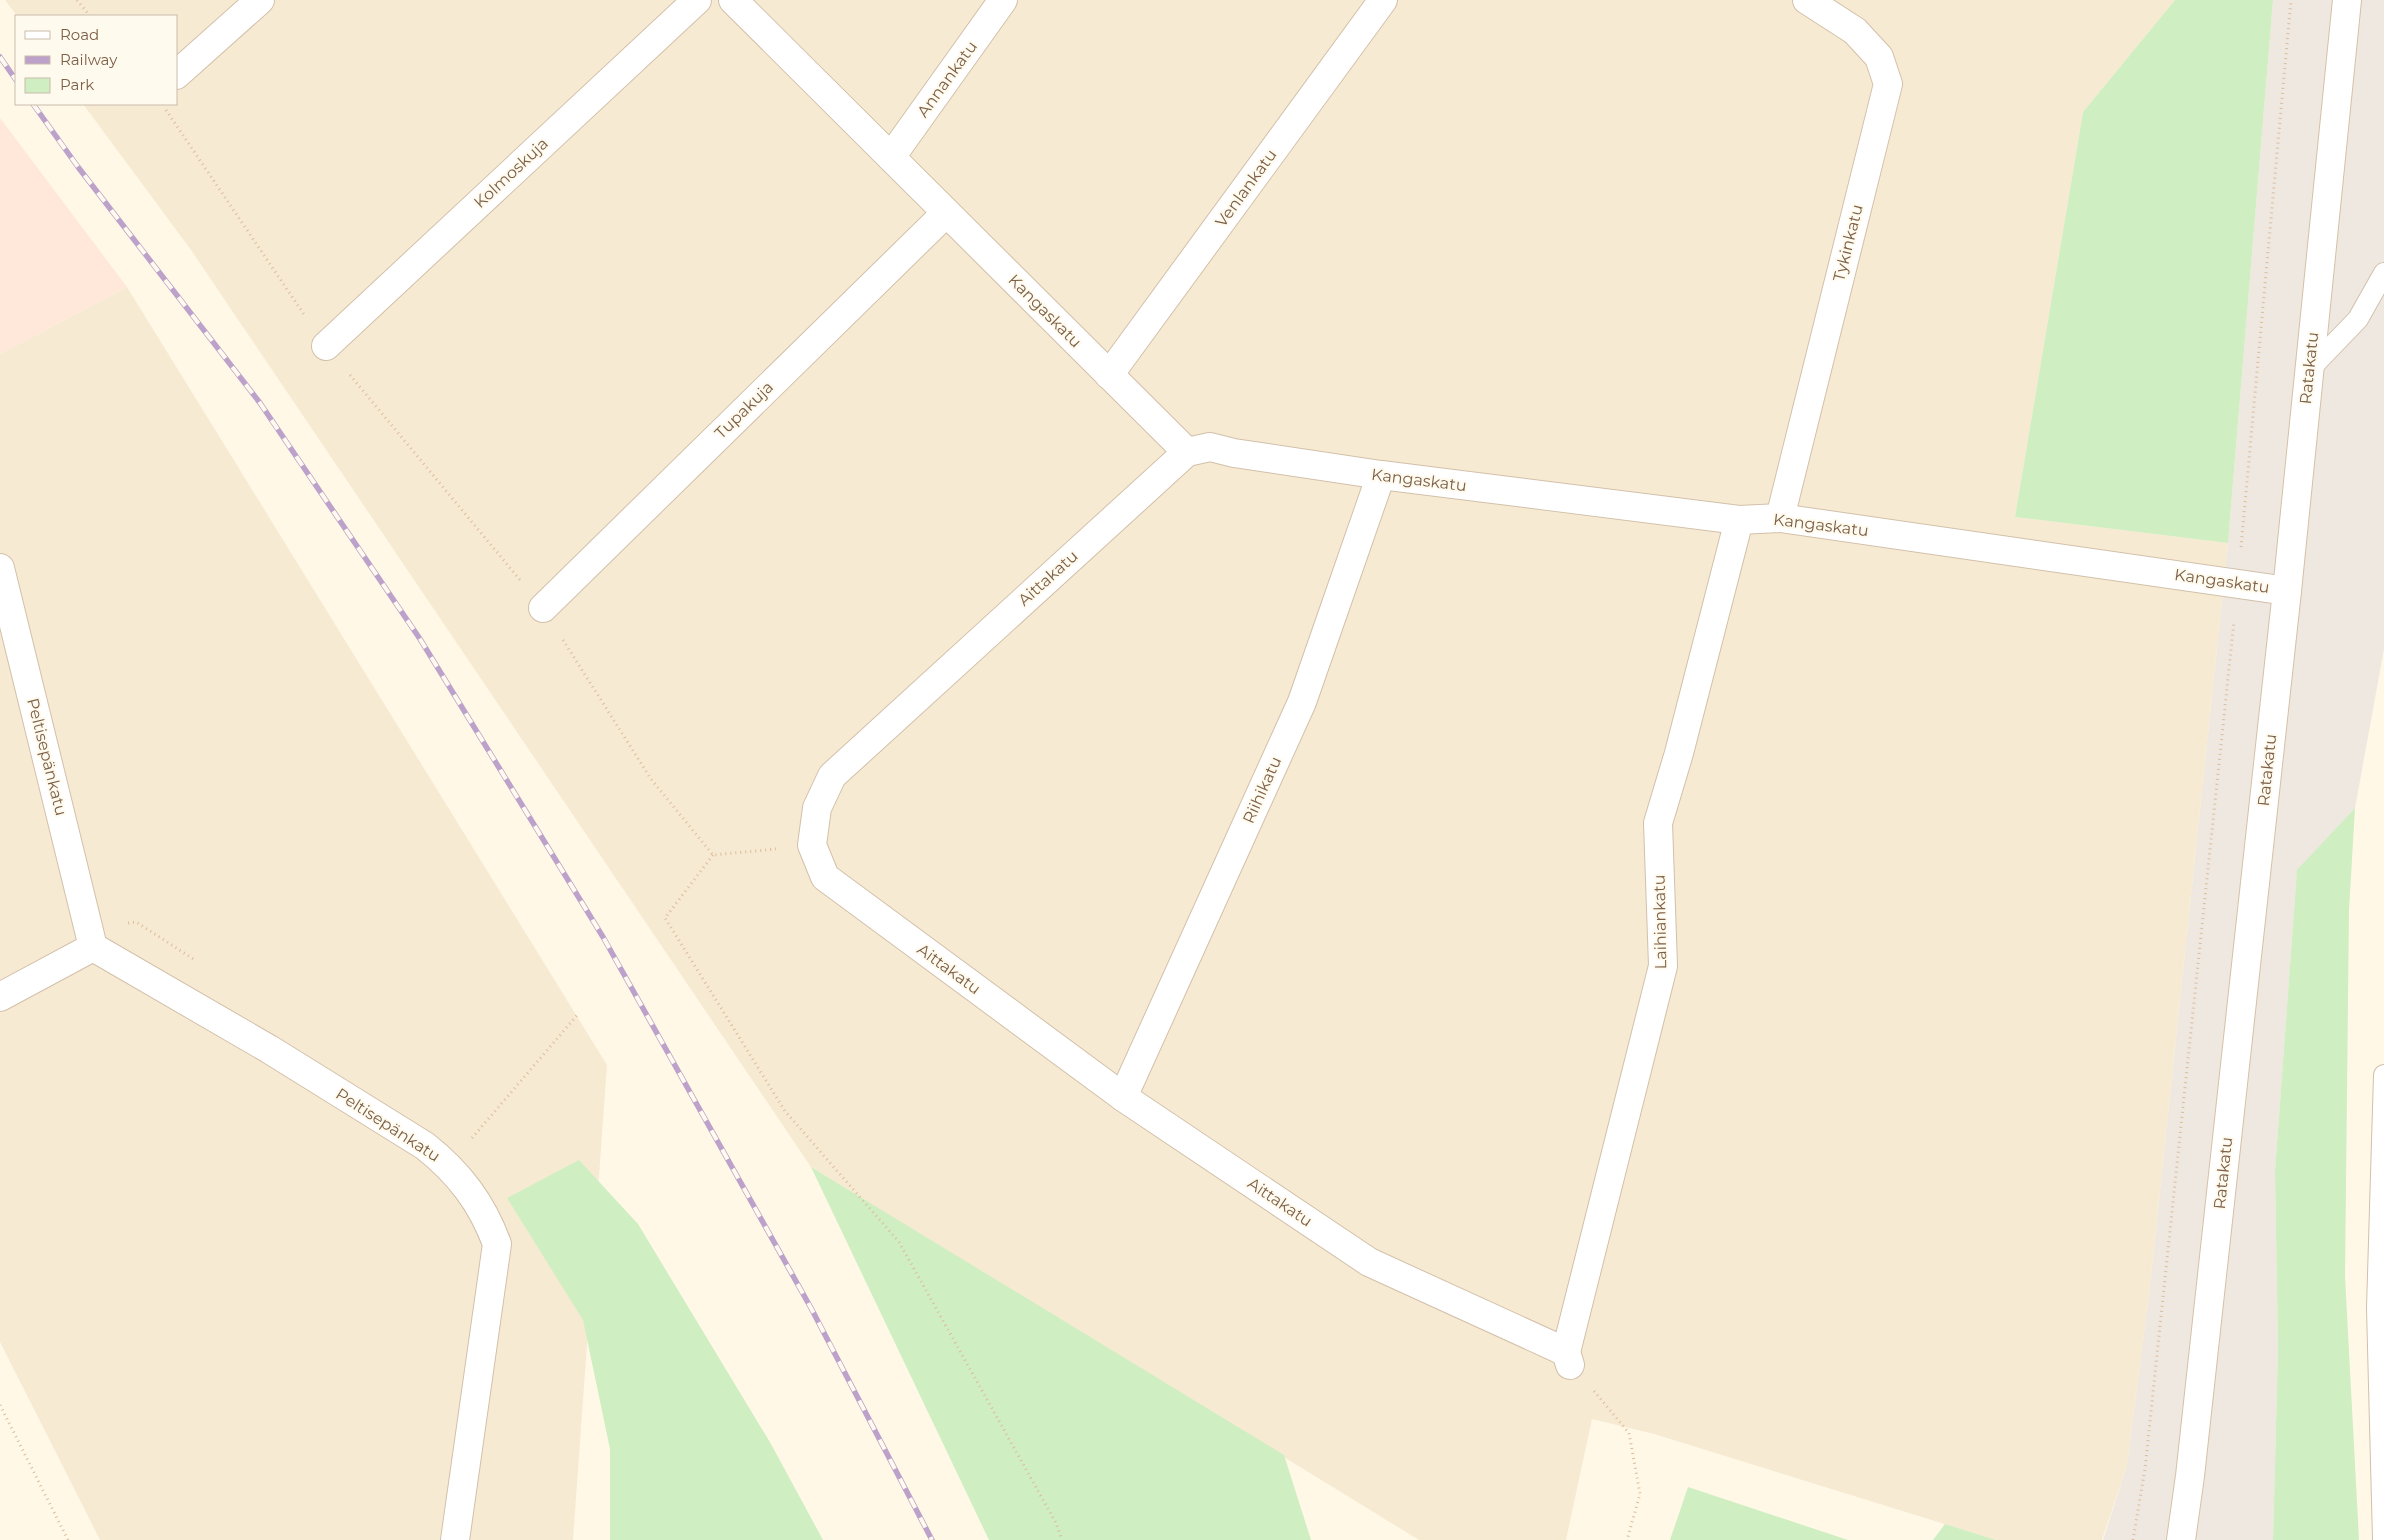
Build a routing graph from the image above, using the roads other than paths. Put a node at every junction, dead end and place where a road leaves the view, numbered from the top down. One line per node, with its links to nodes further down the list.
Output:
1 (260, 0): 8 (street)
2 (697, 0): 12 (street, Kolmoskuja)
3 (733, 0): 9 (street, Kangaskatu)
4 (1003, 0): 9 (street, Annankatu)
5 (1383, 0): 14 (street, Venlankatu)
6 (1807, 0): 17 (street, Tykinkatu)
7 (2347, 0): 13 (street, Ratakatu)
8 (178, 73)
9 (891, 157): 10 (street, Kangaskatu)
10 (946, 213): 14 (street, Kangaskatu); 21 (street, Tupakuja)
11 (2384, 273): 13 (lane)
12 (326, 346)
13 (2309, 370): 20 (street, Ratakatu)
14 (1109, 375): 15 (street, Kangaskatu)
15 (1187, 452): 16 (street, Kangaskatu); 25 (street, Aittakatu)
16 (1381, 475): 18 (street, Kangaskatu); 25 (street, Riihikatu)
17 (1780, 518): 18 (street, Kangaskatu); 20 (street, Kangaskatu)
18 (1739, 520): 26 (street, Laihiankatu)
19 (0, 568): 22 (street, Peltisepänkatu)
20 (2287, 591): 28 (street, Ratakatu)
21 (543, 608)
22 (92, 938): 23 (street); 27 (street, Peltisepänkatu)
23 (0, 997)
24 (2384, 1075): 29 (lane)
25 (1123, 1097): 26 (street, Aittakatu)
26 (1568, 1359)
27 (454, 1540)
28 (2181, 1540)
29 (2383, 1540)

